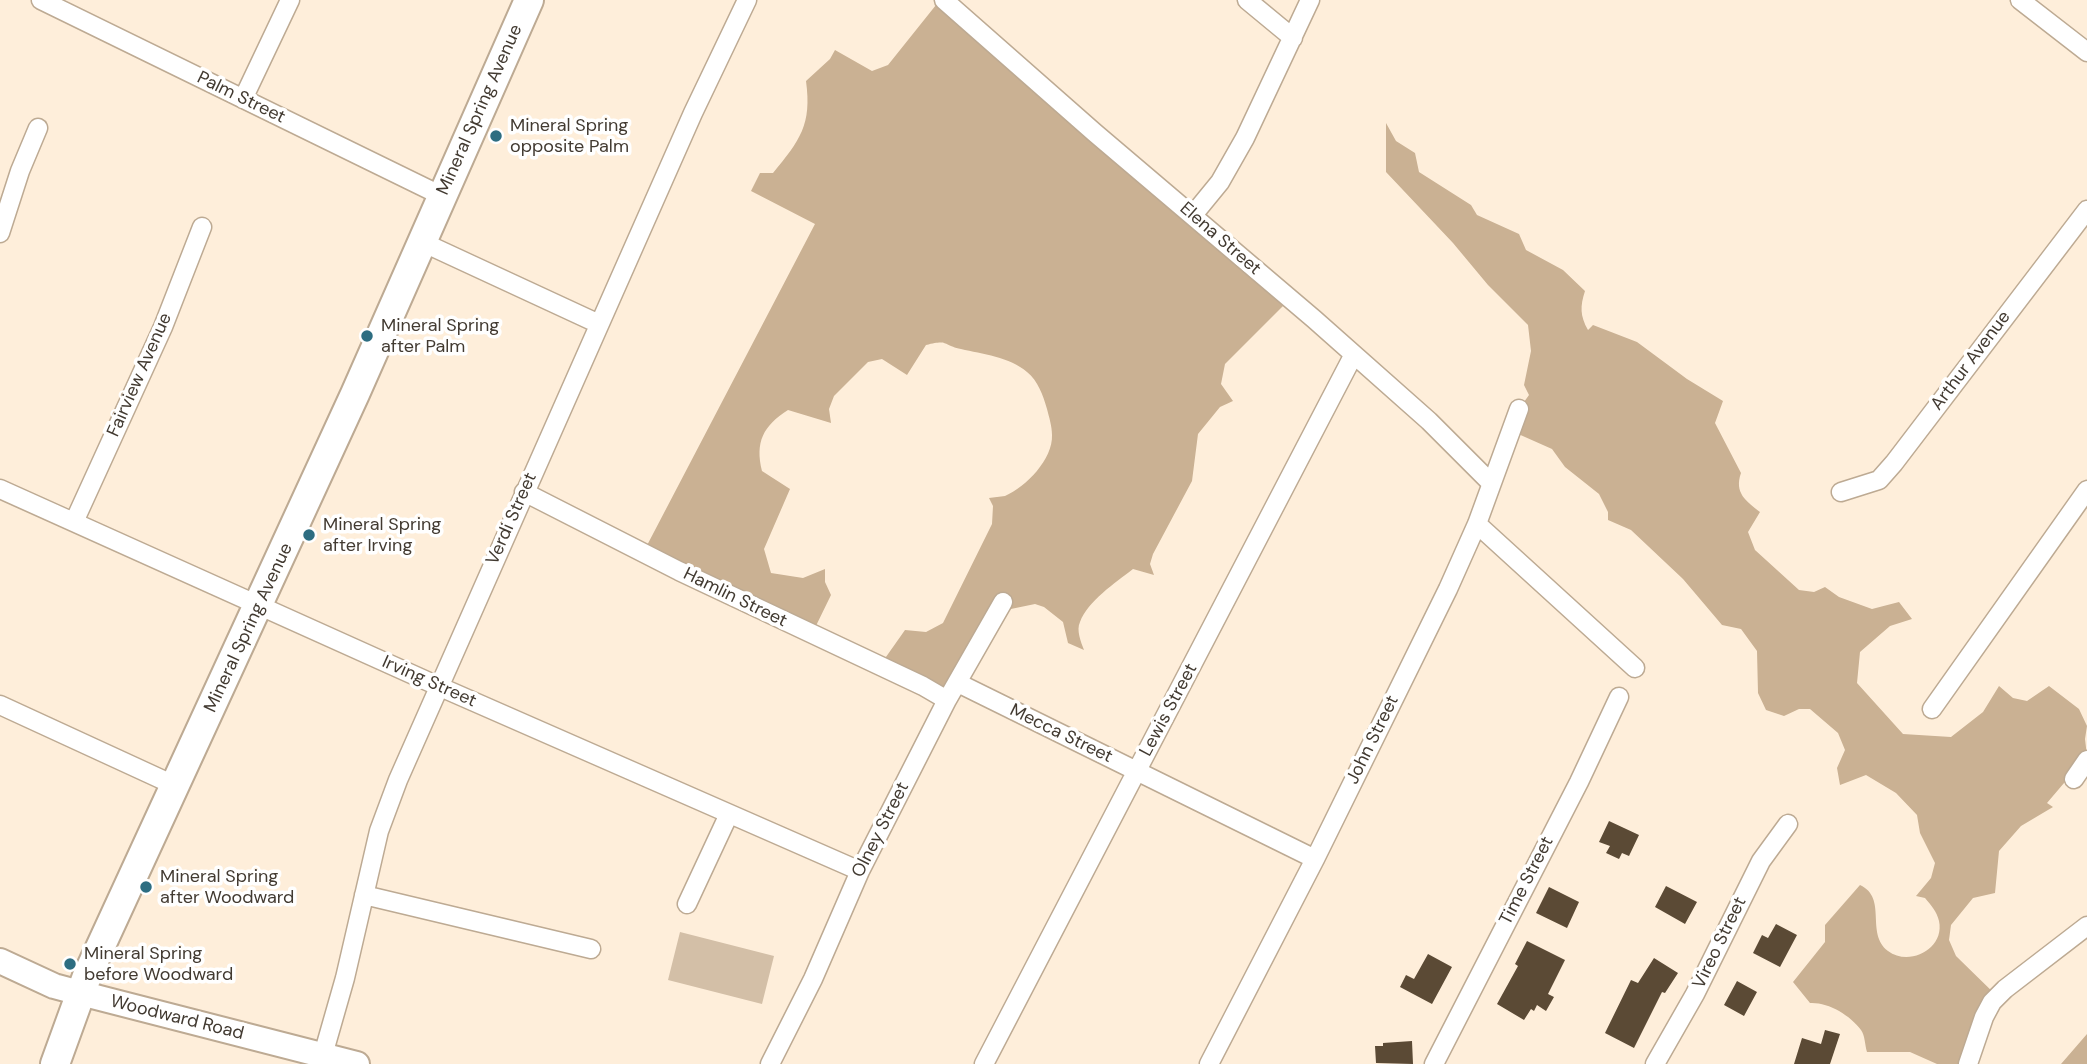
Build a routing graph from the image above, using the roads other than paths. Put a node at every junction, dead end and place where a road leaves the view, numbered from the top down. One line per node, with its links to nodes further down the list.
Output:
1 (41, 0): 11 (street, Palm Street)
2 (290, 0): 11 (street)
3 (529, 0): 14 (main road, Mineral Spring Avenue)
4 (747, 0): 20 (street, Verdi Street)
5 (944, 0): 16 (street, Elena Street)
6 (1247, 0): 9 (street)
7 (1310, 0): 9 (street)
8 (2020, 0): 10 (street)
9 (1293, 38): 16 (street)
10 (2087, 52)
11 (243, 99): 14 (street, Palm Street)
12 (38, 128): 13 (street)
13 (6, 192): 18 (street)
14 (442, 196): 19 (main road, Mineral Spring Avenue)
15 (2087, 210): 27 (street, Arthur Avenue)
16 (1193, 215): 21 (street, Elena Street)
17 (202, 227): 28 (street, Fairview Avenue)
18 (0, 233)
19 (422, 243): 20 (street); 31 (main road, Mineral Spring Avenue)
20 (600, 324): 26 (street, Verdi Street)
21 (1353, 356): 23 (street, Elena Street); 40 (street, Lewis Street)
22 (1519, 409): 23 (street, John Street)
23 (1491, 483): 29 (street, John Street)
24 (0, 489): 28 (street, Irving Street)
25 (2087, 490): 38 (street)
26 (524, 492): 34 (street, Verdi Street); 36 (street, Hamlin Street)
27 (1841, 492)
28 (74, 522): 31 (street, Irving Street)
29 (1477, 524): 32 (street); 45 (street, John Street)
30 (1003, 602): 33 (street, Olney Street)
31 (258, 605): 34 (street, Irving Street); 42 (main road, Mineral Spring Avenue)
32 (1635, 668)
33 (958, 683): 36 (street, Olney Street); 40 (street, Mecca Street)
34 (438, 686): 43 (street, Irving Street); 47 (street, Verdi Street)
35 (1619, 697): 59 (street, Time Street)
36 (947, 700): 46 (street, Olney Street)
37 (0, 705): 42 (street)
38 (1932, 709)
39 (2087, 760): 41 (street)
40 (1136, 772): 45 (street, Mecca Street); 57 (street, Lewis Street)
41 (2074, 779)
42 (176, 786): 52 (main road, Mineral Spring Avenue)
43 (729, 814): 46 (street, Irving Street); 48 (street)
44 (1788, 824): 60 (street, Vireo Street)
45 (1315, 859): 58 (street, John Street)
46 (860, 871): 56 (street, Olney Street)
47 (364, 895): 50 (street); 53 (street, Verdi Street)
48 (687, 904)
49 (2087, 926): 61 (street)
50 (591, 948)
51 (0, 961): 52 (street, Woodward Road)
52 (84, 994): 53 (street, Woodward Road); 54 (main road, Mineral Spring Avenue)
53 (323, 1055): 55 (street, Woodward Road)
54 (55, 1064)
55 (357, 1064)
56 (770, 1064)
57 (984, 1064)
58 (1209, 1064)
59 (1434, 1064)
60 (1655, 1064)
61 (1968, 1064)

